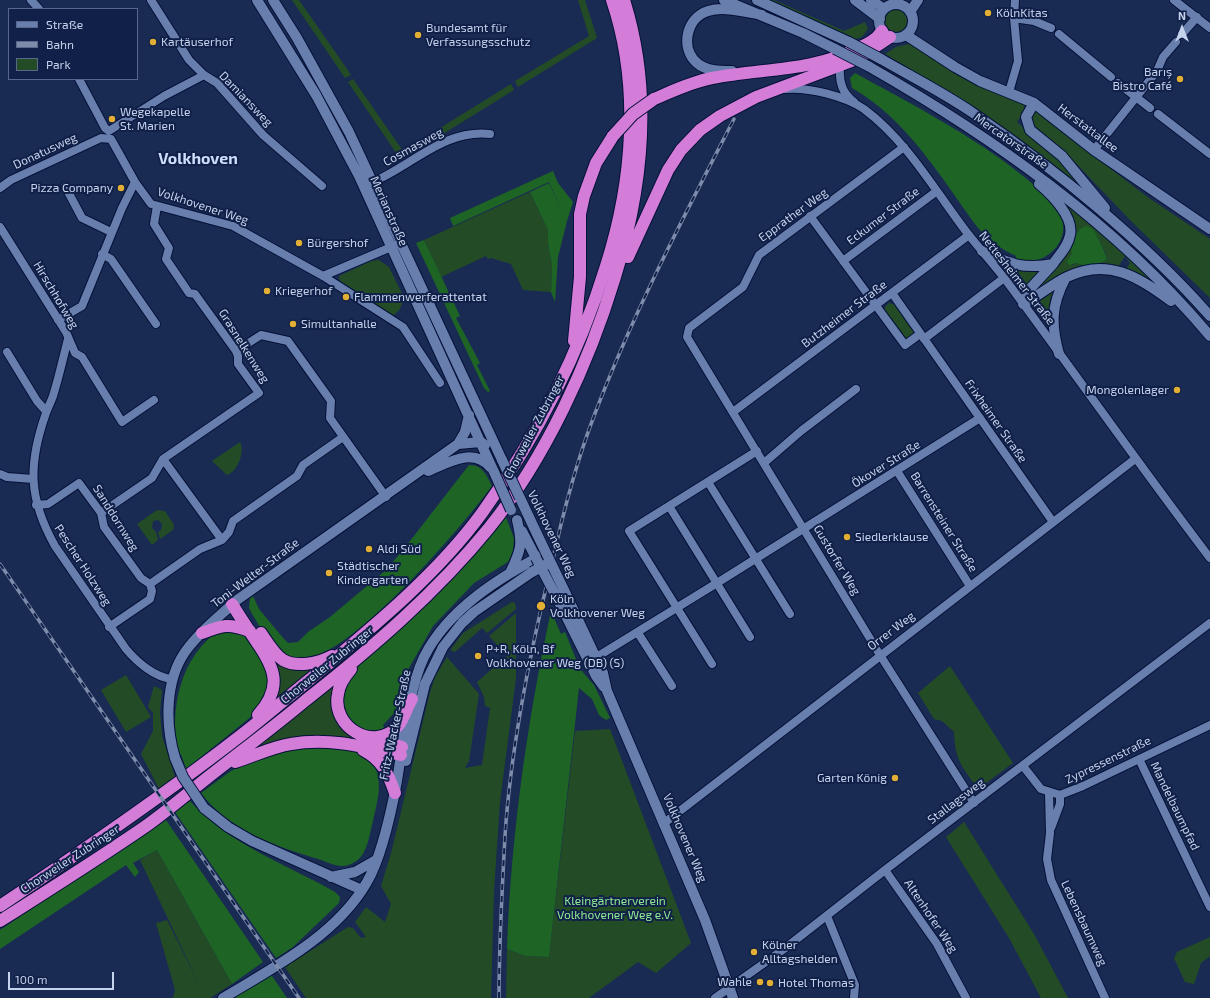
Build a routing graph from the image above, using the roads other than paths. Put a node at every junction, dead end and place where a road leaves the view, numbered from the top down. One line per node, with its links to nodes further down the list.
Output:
1 (31, 0): 15 (street)
2 (151, 0): 29 (street, Damiansweg)
3 (257, 0): 60 (street, Merianstraße)
4 (273, 0): 47 (street, Merianstraße)
5 (612, 0): 83 (highway, Chorweiler Zubringer)
6 (624, 0): 69 (highway, Chorweiler Zubringer)
7 (724, 0): 17 (street)
8 (758, 0): 54 (street, Mercatorstraße, bridge)
9 (855, 0): 20 (street)
10 (871, 0): 20 (street)
11 (918, 0): 16 (street)
12 (1015, 0): 19 (street)
13 (1174, 0): 18 (street)
14 (904, 3): 16 (street); 20 (street)
15 (38, 8)
16 (910, 12): 23 (street)
17 (762, 15): 28 (street); 41 (street, Mercatorstraße, bridge)
18 (1197, 17): 22 (street); 25 (street)
19 (1014, 18): 21 (street); 33 (street)
20 (884, 24): 23 (street); 27 (highway); 28 (highway)
21 (1051, 28)
22 (1210, 28)
23 (909, 31): 33 (street, Herstattallee)
24 (1058, 34): 30 (street)
25 (1182, 34)
26 (1176, 42): 35 (street)
27 (840, 67): 34 (highway); 37 (street)
28 (776, 70): 83 (highway, bridge)
29 (204, 75): 31 (street); 49 (street, Damiansweg)
30 (1110, 77)
31 (80, 80)
32 (1118, 83): 35 (street)
33 (1009, 92): 36 (street, Herstattallee)
34 (756, 96): 37 (street, Nettesheimer Straße); 69 (highway)
35 (1136, 97): 38 (street); 44 (street)
36 (1034, 103): 44 (street, Herstattallee); 54 (street)
37 (861, 108): 43 (street, Nettesheimer Straße)
38 (1150, 108)
39 (1158, 114): 45 (street)
40 (490, 134): 47 (street, Cosmasweg)
41 (983, 136): 64 (street); 73 (street, Mercatorstraße)
42 (101, 138): 46 (street, Volkhovener Weg); 50 (street, Donatusweg)
43 (904, 147): 51 (street, Nettesheimer Straße); 53 (street, Epprather Weg)
44 (1094, 150): 56 (street, Herstattallee)
45 (1210, 154)
46 (135, 182): 52 (street, Volkhovener Weg); 57 (street)
47 (373, 182): 59 (street, Merianstraße)
48 (65, 186): 57 (street)
49 (322, 186)
50 (0, 188)
51 (937, 191): 58 (street, Nettesheimer Straße); 63 (street, Eckumer Straße)
52 (156, 206): 65 (street, Volkhovener Weg); 80 (street, Grasnelkenweg)
53 (810, 216): 63 (street); 76 (street, Epprather Weg)
54 (1120, 227): 72 (street, Mercatorstraße)
55 (0, 228): 74 (street, Hirschhofweg)
56 (1210, 229)
57 (112, 232): 62 (street)
58 (969, 235): 61 (street, Nettesheimer Straße); 68 (street, Butzheimer Straße)
59 (402, 243): 60 (street); 91 (street, Merianstraße)
60 (391, 247): 65 (street); 89 (street, Merianstraße)
61 (982, 251): 64 (street); 67 (street, Nettesheimer Straße)
62 (102, 254): 74 (street); 75 (street)
63 (843, 261): 71 (street)
64 (1053, 264): 70 (street)
65 (323, 276): 84 (street, Volkhovener Weg)
66 (1066, 277): 70 (street); 73 (street); 82 (street)
67 (1004, 278): 70 (street, Nettesheimer Straße); 77 (street)
68 (892, 293): 71 (street, Butzheimer Straße); 77 (street, Frixheimer Straße)
69 (609, 298): 135 (highway, Chorweiler Zubringer)
70 (1023, 304): 82 (street, Nettesheimer Straße)
71 (876, 305): 77 (street); 88 (street, Butzheimer Straße)
72 (1210, 316)
73 (1195, 318): 78 (street, Mercatorstraße)
74 (58, 320): 79 (street, Hirschhofweg)
75 (156, 324)
76 (689, 328): 88 (street, Gustorfer Weg)
77 (922, 336): 90 (street, Frixheimer Straße)
78 (1210, 336)
79 (68, 339): 86 (street, Hirschhofweg); 87 (street, Pescher Holzweg)
80 (236, 351): 93 (street); 97 (street, Grasnelkenweg)
81 (7, 352): 87 (street)
82 (1059, 354): 98 (street, Nettesheimer Straße)
83 (564, 375): 133 (highway, Chorweiler Zubringer)
84 (440, 383)
85 (856, 389): 101 (street)
86 (154, 400)
87 (46, 411): 106 (street, Pescher Holzweg)
88 (733, 412): 96 (street, Gustorfer Weg)
89 (469, 415): 94 (street, Merianstraße); 95 (street, Toni-Welter-Straße)
90 (980, 418): 102 (street, Ökover Straße); 113 (street, Frixheimer Straße)
91 (485, 422): 92 (street, Merianstraße); 94 (street)
92 (490, 433): 100 (street, Volkhovener Weg)
93 (343, 437): 108 (street); 115 (street)
94 (481, 442): 95 (street); 99 (street, Toni-Welter-Straße); 100 (street); 103 (street, Volkhovener Weg)
95 (458, 444): 105 (street, Toni-Welter-Straße)
96 (757, 451): 101 (street, Gustorfer Weg); 107 (street)
97 (163, 459): 111 (street, Grasnelkenweg); 115 (street)
98 (1135, 459): 113 (street, Orrer Weg); 117 (street, Nettesheimer Straße)
99 (455, 460): 103 (street, Toni-Welter-Straße); 105 (street, Toni-Welter-Straße)
100 (502, 460): 116 (street, Volkhovener Weg, bridge)
101 (764, 463): 114 (street, Gustorfer Weg)
102 (897, 471): 114 (street, Ökover Straße); 123 (street, Barrensteiner Straße)
103 (494, 472): 112 (street, Volkhovener Weg, bridge)
104 (0, 474): 106 (street)
105 (415, 476): 108 (street, Toni-Welter-Straße)
106 (33, 479): 109 (street, Pescher Holzweg)
107 (708, 482): 110 (street); 119 (street)
108 (386, 497): 124 (street, Toni-Welter-Straße)
109 (36, 505): 111 (street, Sanddornweg); 128 (street, Pescher Holzweg)
110 (669, 506): 121 (street); 125 (street)
111 (101, 513): 122 (street, Sanddornweg)
112 (517, 520): 118 (street, Volkhovener Weg); 120 (street)
113 (1053, 522): 123 (street, Orrer Weg)
114 (805, 529): 119 (street, Ökover Straße); 134 (street, Gustorfer Weg)
115 (222, 540): 122 (street)
116 (548, 557): 118 (street, Fritz-Wacker-Straße, bridge); 136 (street, Volkhovener Weg, bridge)
117 (1210, 558)
118 (535, 559): 120 (street, Fritz-Wacker-Straße); 136 (street, Volkhovener Weg, bridge); 145 (street, Fritz-Wacker-Straße, bridge)
119 (756, 559): 121 (street, Ökover Straße); 126 (street)
120 (510, 572): 140 (street, Fritz-Wacker-Straße)
121 (717, 583): 125 (street, Ökover Straße); 132 (street)
122 (150, 584): 128 (street)
123 (970, 586): 134 (street, Orrer Weg)
124 (234, 602): 129 (highway); 130 (street, Toni-Welter-Straße); 133 (highway)
125 (677, 608): 131 (street, Ökover Straße); 137 (street)
126 (790, 614)
127 (1210, 623): 148 (street, Stallagsweg)
128 (109, 627): 138 (street, Pescher Holzweg)
129 (250, 631): 130 (highway); 143 (highway)
130 (202, 632): 138 (street, Toni-Welter-Straße)
131 (638, 632): 136 (street, Ökover Straße); 139 (street)
132 (750, 637)
133 (354, 643): 143 (highway, Chorweiler Zubringer)
134 (880, 655): 152 (street, Gustorfer Weg); 153 (street, Orrer Weg)
135 (358, 660): 142 (highway); 147 (highway, Chorweiler Zubringer)
136 (593, 662): 153 (street, Volkhovener Weg)
137 (712, 664)
138 (173, 679): 157 (street, Toni-Welter-Straße, bridge)
139 (672, 686)
140 (412, 699): 142 (highway); 145 (street, Fritz-Wacker-Straße)
141 (1210, 725): 146 (street, Zypressenstraße)
142 (367, 737): 145 (highway)
143 (232, 742): 159 (highway, Chorweiler Zubringer)
144 (355, 746): 145 (highway); 147 (highway); 149 (highway)
145 (405, 751): 149 (street, Fritz-Wacker-Straße)
146 (1139, 759): 151 (street, Zypressenstraße); 160 (street, Mandelbaumpfad)
147 (225, 765): 162 (highway, Chorweiler Zubringer)
148 (1022, 766): 150 (street); 152 (street, Stallagsweg)
149 (395, 793): 155 (street, Fritz-Wacker-Straße)
150 (1049, 793): 151 (street, Zypressenstraße); 154 (street, Lebensbaumweg)
151 (1060, 795): 154 (street, Lebensbaumweg)
152 (974, 802): 156 (street, Stallagsweg)
153 (663, 824): 163 (street, Volkhovener Weg)
154 (1050, 833): 169 (street, Lebensbaumweg)
155 (376, 860): 157 (street); 158 (street, Fritz-Wacker-Straße)
156 (885, 870): 161 (street, Stallagsweg); 168 (street, Altenhofer Weg)
157 (331, 877): 158 (street, Toni-Welter-Straße)
158 (362, 890): 164 (street, Fritz-Wacker-Straße)
159 (0, 906)
160 (1210, 907)
161 (827, 916): 163 (street, Stallagsweg); 167 (street)
162 (0, 921)
163 (729, 988): 165 (street, Stallagsweg); 166 (street, Volkhovener Weg)
164 (223, 998)
165 (716, 998)
166 (733, 998)
167 (854, 998)
168 (966, 998)
169 (1105, 998)

